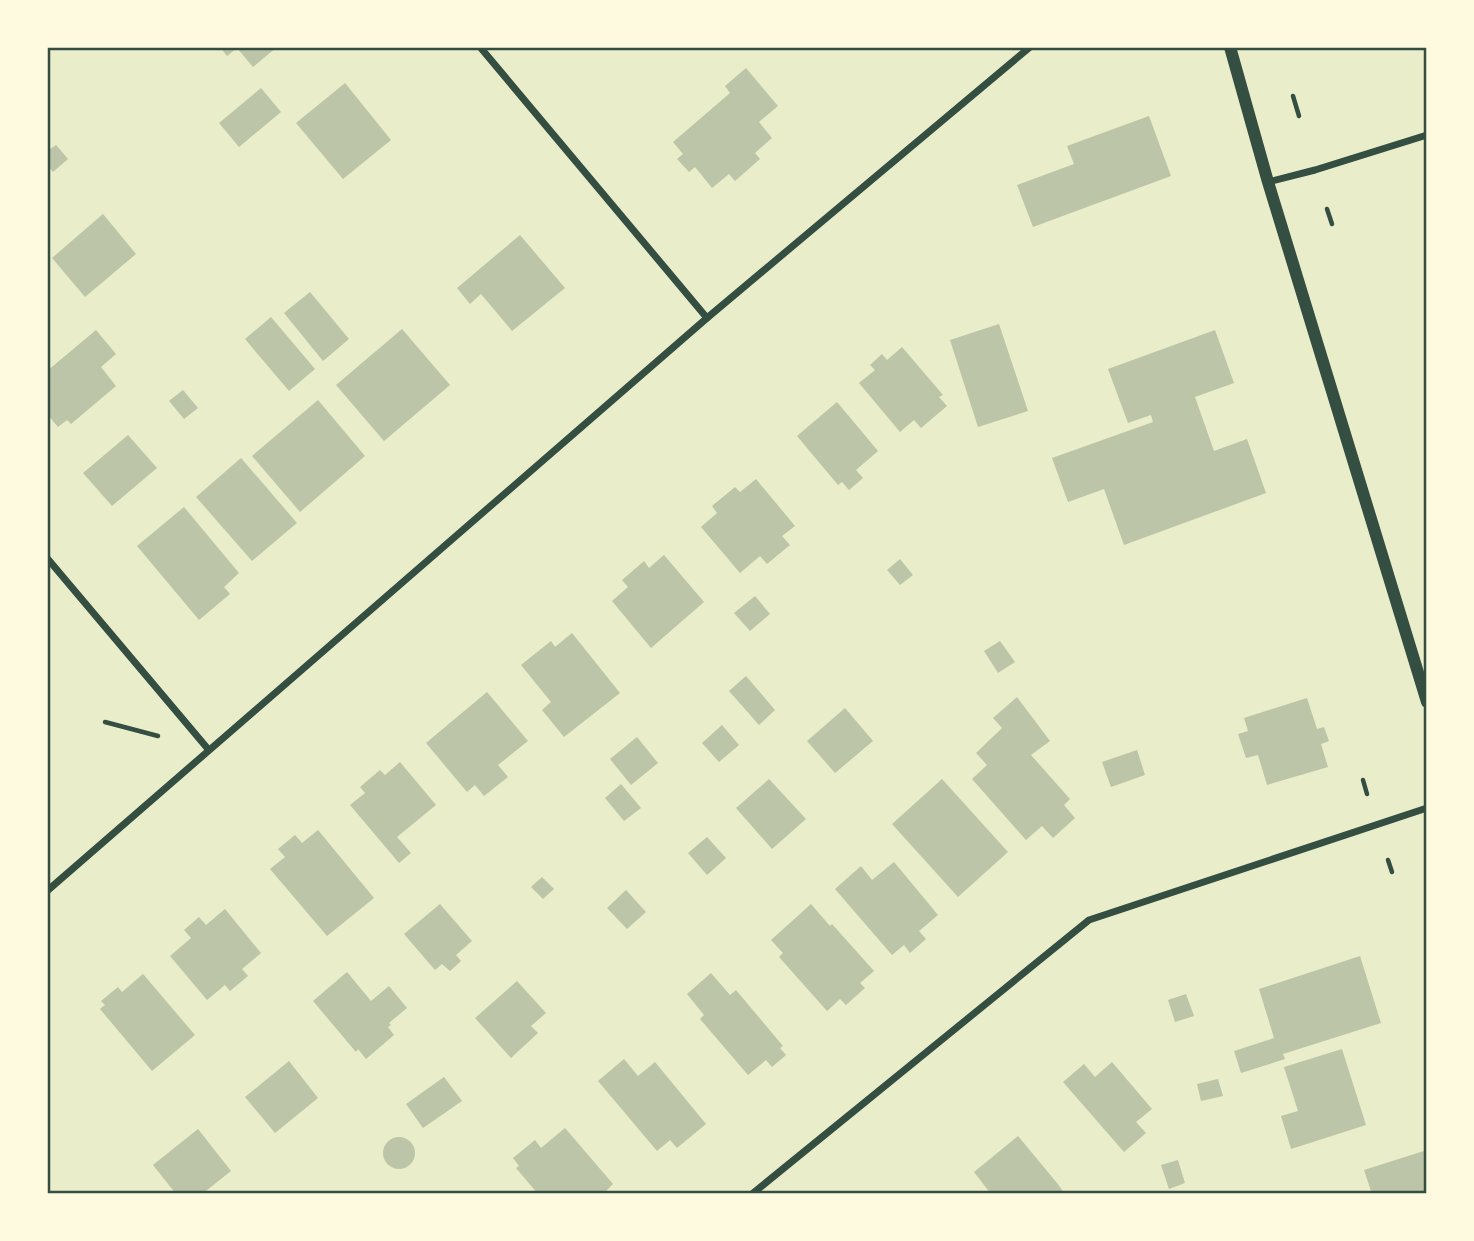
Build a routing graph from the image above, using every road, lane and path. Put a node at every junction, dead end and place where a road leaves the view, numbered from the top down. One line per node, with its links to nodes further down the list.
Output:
1 (480, 47): 10 (street)
2 (1030, 47): 10 (street)
3 (1230, 47): 7 (street)
4 (1293, 96): 5 (path)
5 (1299, 116)
6 (1427, 135): 7 (street)
7 (1268, 182): 12 (street)
8 (1327, 209): 9 (path)
9 (1332, 224)
10 (707, 318): 13 (street)
11 (47, 558): 13 (street)
12 (1427, 702)
13 (208, 749): 19 (street)
14 (1363, 780): 15 (path)
15 (1367, 794)
16 (1427, 808): 20 (street)
17 (1388, 860): 18 (path)
18 (1392, 872)
19 (47, 891)
20 (752, 1194)

